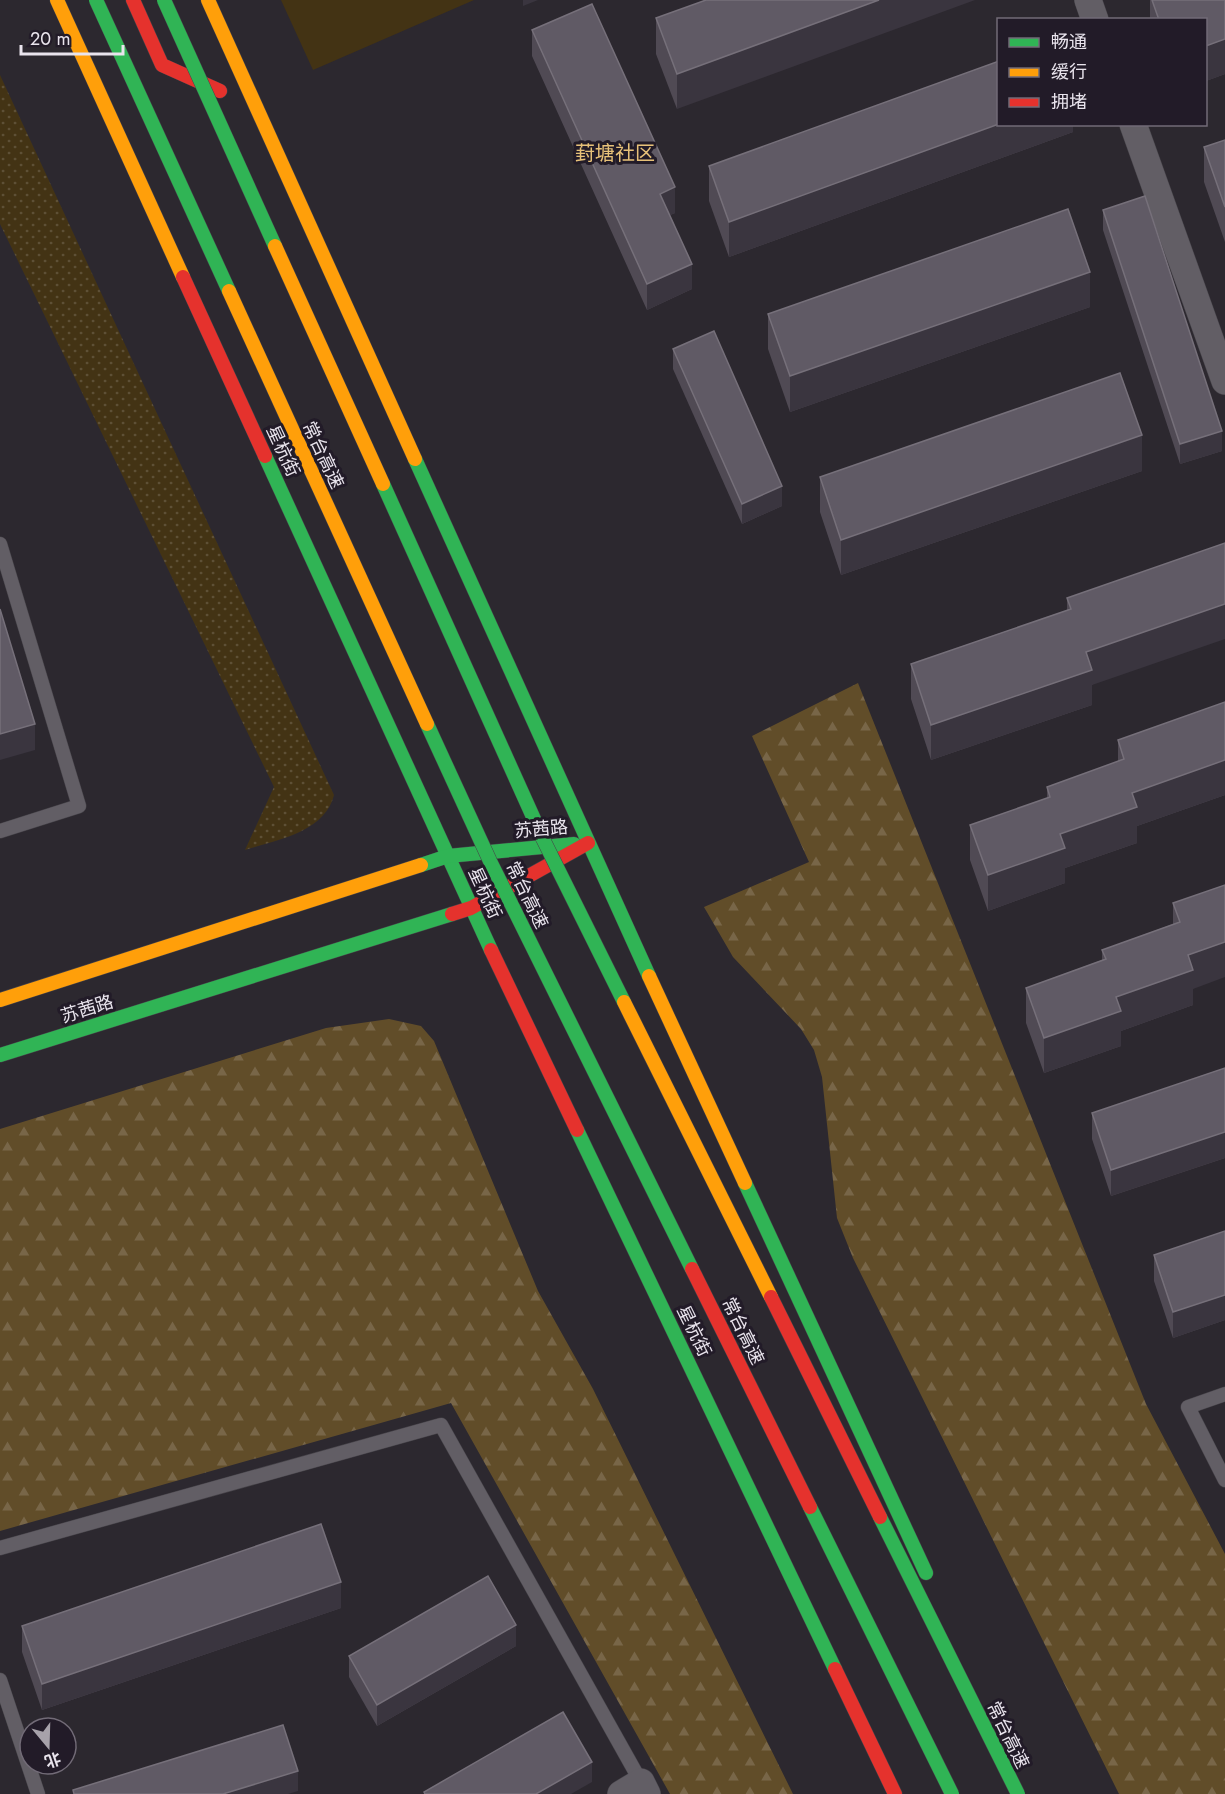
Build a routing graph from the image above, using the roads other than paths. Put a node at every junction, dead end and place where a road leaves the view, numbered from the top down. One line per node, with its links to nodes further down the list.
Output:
1 (57, 0): 15 (main road, 星杭街)
2 (96, 0): 28 (main road, 常台高速, bridge)
3 (133, 0): 8 (main road)
4 (164, 0): 29 (main road, 常台高速, bridge)
5 (208, 0): 8 (main road)
6 (1088, 0): 7 (street)
7 (1094, 18)
8 (257, 108): 14 (main road)
9 (1134, 126): 10 (street)
10 (1221, 354): 11 (street)
11 (1225, 381)
12 (0, 544): 13 (lane)
13 (0, 831)
14 (588, 843): 15 (main road, 苏茜路); 16 (main road, 苏茜路); 22 (main road)
15 (448, 856): 16 (main road, 星杭街); 17 (main road, 苏茜路)
16 (471, 908): 18 (main road, 苏茜路); 27 (main road, 星杭街)
17 (0, 1000)
18 (0, 1055)
19 (1225, 1394): 20 (lane)
20 (1225, 1480)
21 (0, 1548): 25 (lane)
22 (930, 1582)
23 (0, 1680): 26 (lane)
24 (981, 1687): 30 (main road)
25 (636, 1790)
26 (38, 1794)
27 (895, 1794)
28 (952, 1794)
29 (1018, 1794)
30 (1031, 1794)

